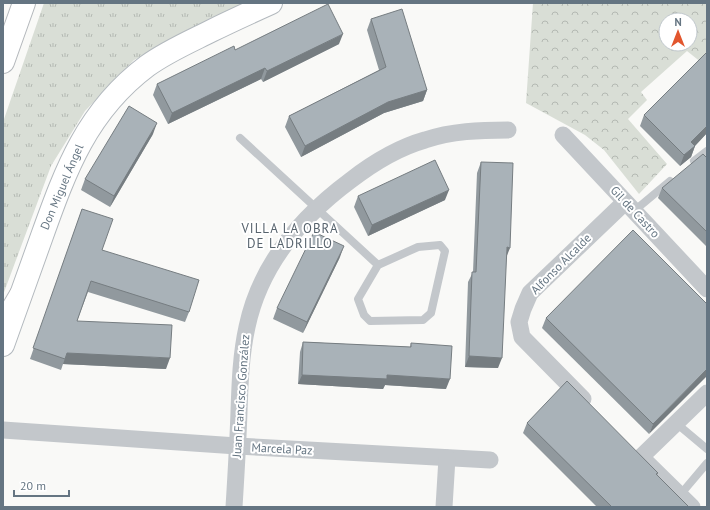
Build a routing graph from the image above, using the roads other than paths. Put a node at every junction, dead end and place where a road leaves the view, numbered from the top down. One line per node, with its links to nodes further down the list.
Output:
1 (24, 3): 3 (main road)
2 (271, 3): 14 (main road, Don Miguel Ángel)
3 (3, 62)
4 (508, 130): 11 (street, Juan Francisco González)
5 (564, 135): 10 (street, Gil de Castro)
6 (240, 138): 11 (lane)
7 (707, 151): 8 (lane)
8 (689, 166)
9 (676, 176): 10 (lane)
10 (629, 206): 13 (street, Gil de Castro); 18 (street, Alfonso Alcalde)
11 (316, 208): 12 (lane); 21 (street, Juan Francisco González)
12 (378, 265): 12 (lane)
13 (707, 288)
14 (20, 296): 15 (main road); 16 (main road, Don Miguel Ángel)
15 (3, 325)
16 (3, 345)
17 (707, 393): 19 (street)
18 (592, 408)
19 (676, 423): 22 (lane); 26 (street)
20 (3, 430): 21 (street, Marcela Paz)
21 (237, 446): 23 (street, Marcela Paz); 27 (street, Juan Francisco González)
22 (707, 449)
23 (447, 458): 24 (street, Marcela Paz); 28 (street)
24 (490, 460)
25 (707, 463): 26 (lane)
26 (680, 495): 29 (street)
27 (234, 507)
28 (444, 507)
29 (692, 507)

